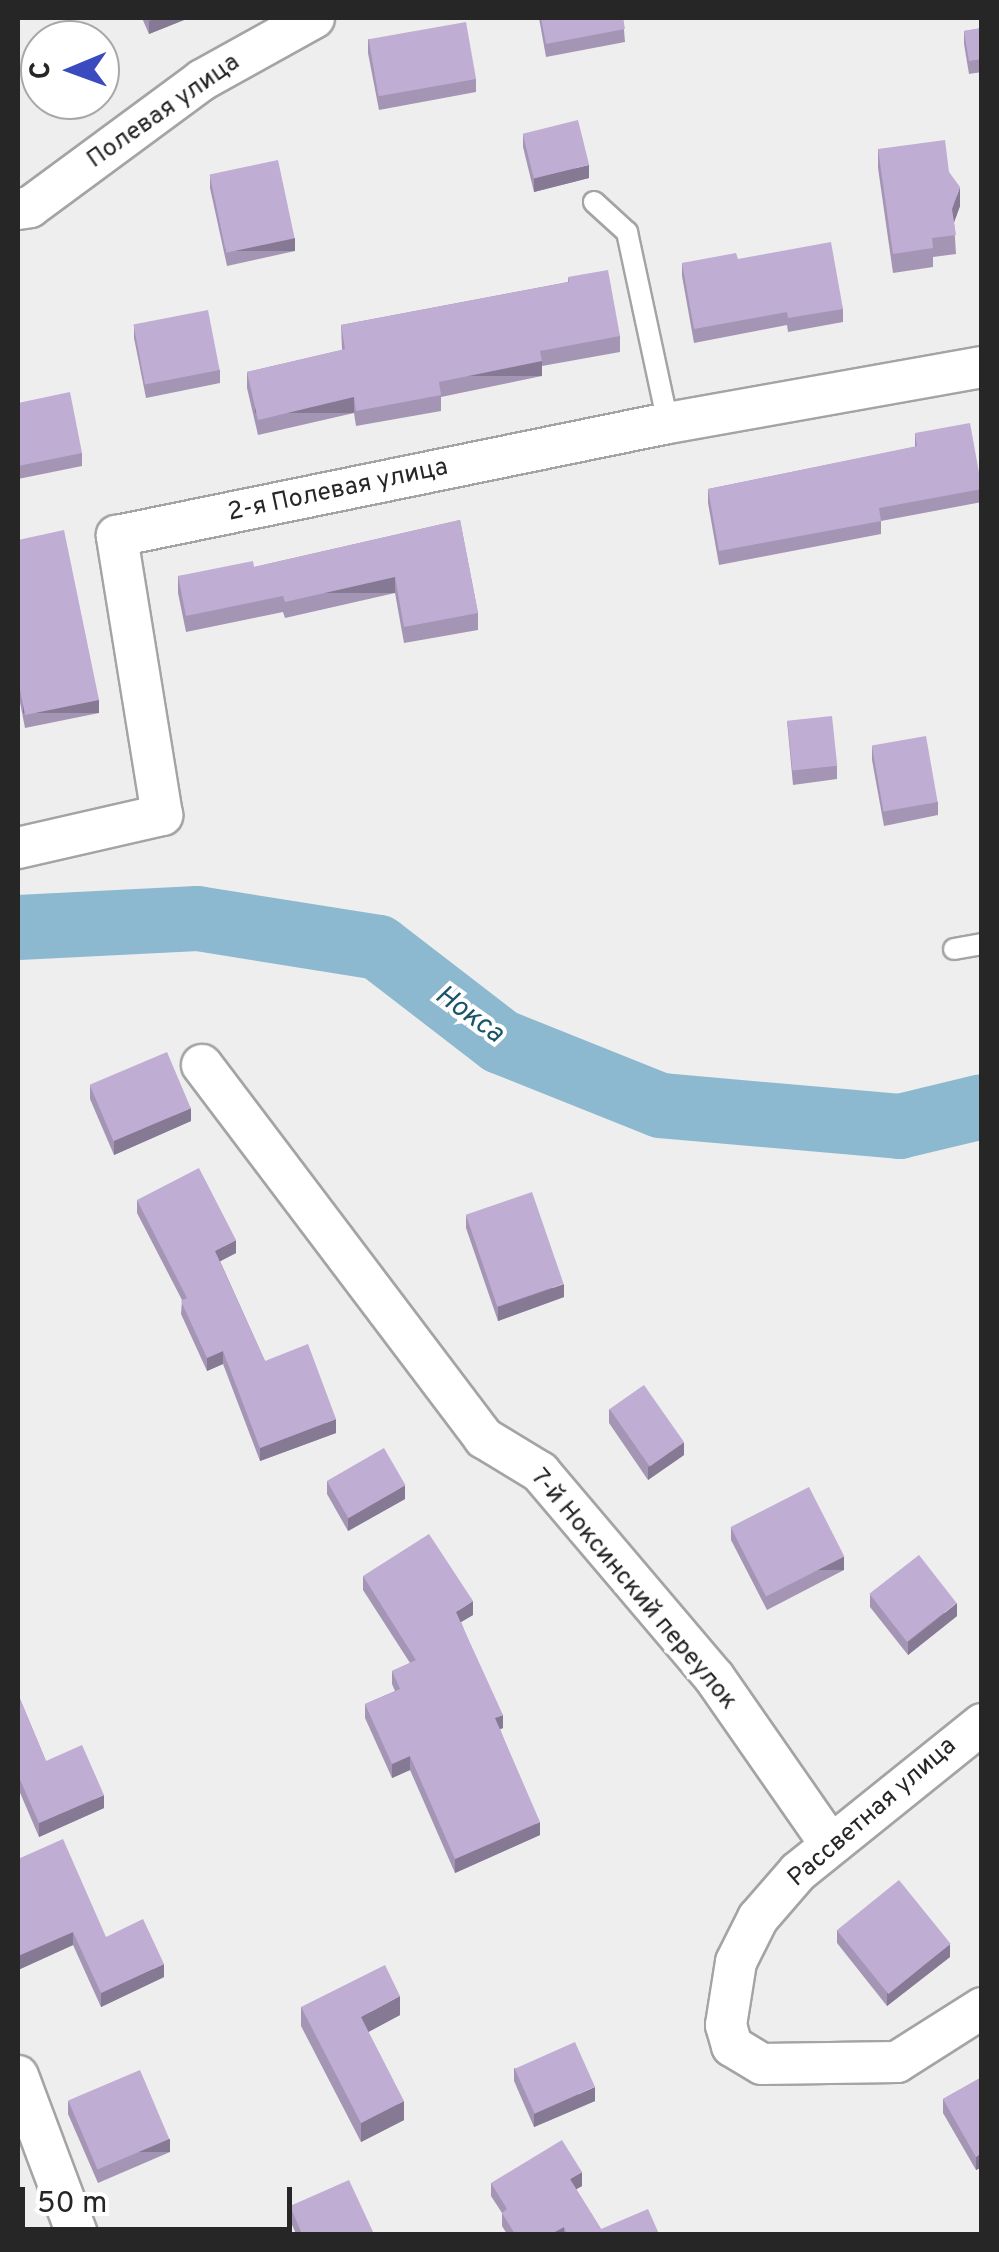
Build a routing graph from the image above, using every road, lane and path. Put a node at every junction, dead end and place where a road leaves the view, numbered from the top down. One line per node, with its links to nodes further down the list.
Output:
1 (314, 18): 3 (street, Полевая улица)
2 (594, 202): 5 (lane)
3 (18, 209)
4 (982, 366): 5 (street, 2-я Полевая улица)
5 (668, 423): 6 (street, 2-я Полевая улица)
6 (18, 848)
7 (982, 944): 8 (lane)
8 (954, 950)
9 (202, 1065): 11 (street, 7-й Ноксинский переулок)
10 (982, 1724): 11 (street, Рассветная улица)
11 (830, 1844): 12 (street, Рассветная улица)
12 (982, 2008)
13 (18, 2076): 14 (street)
14 (77, 2234)

